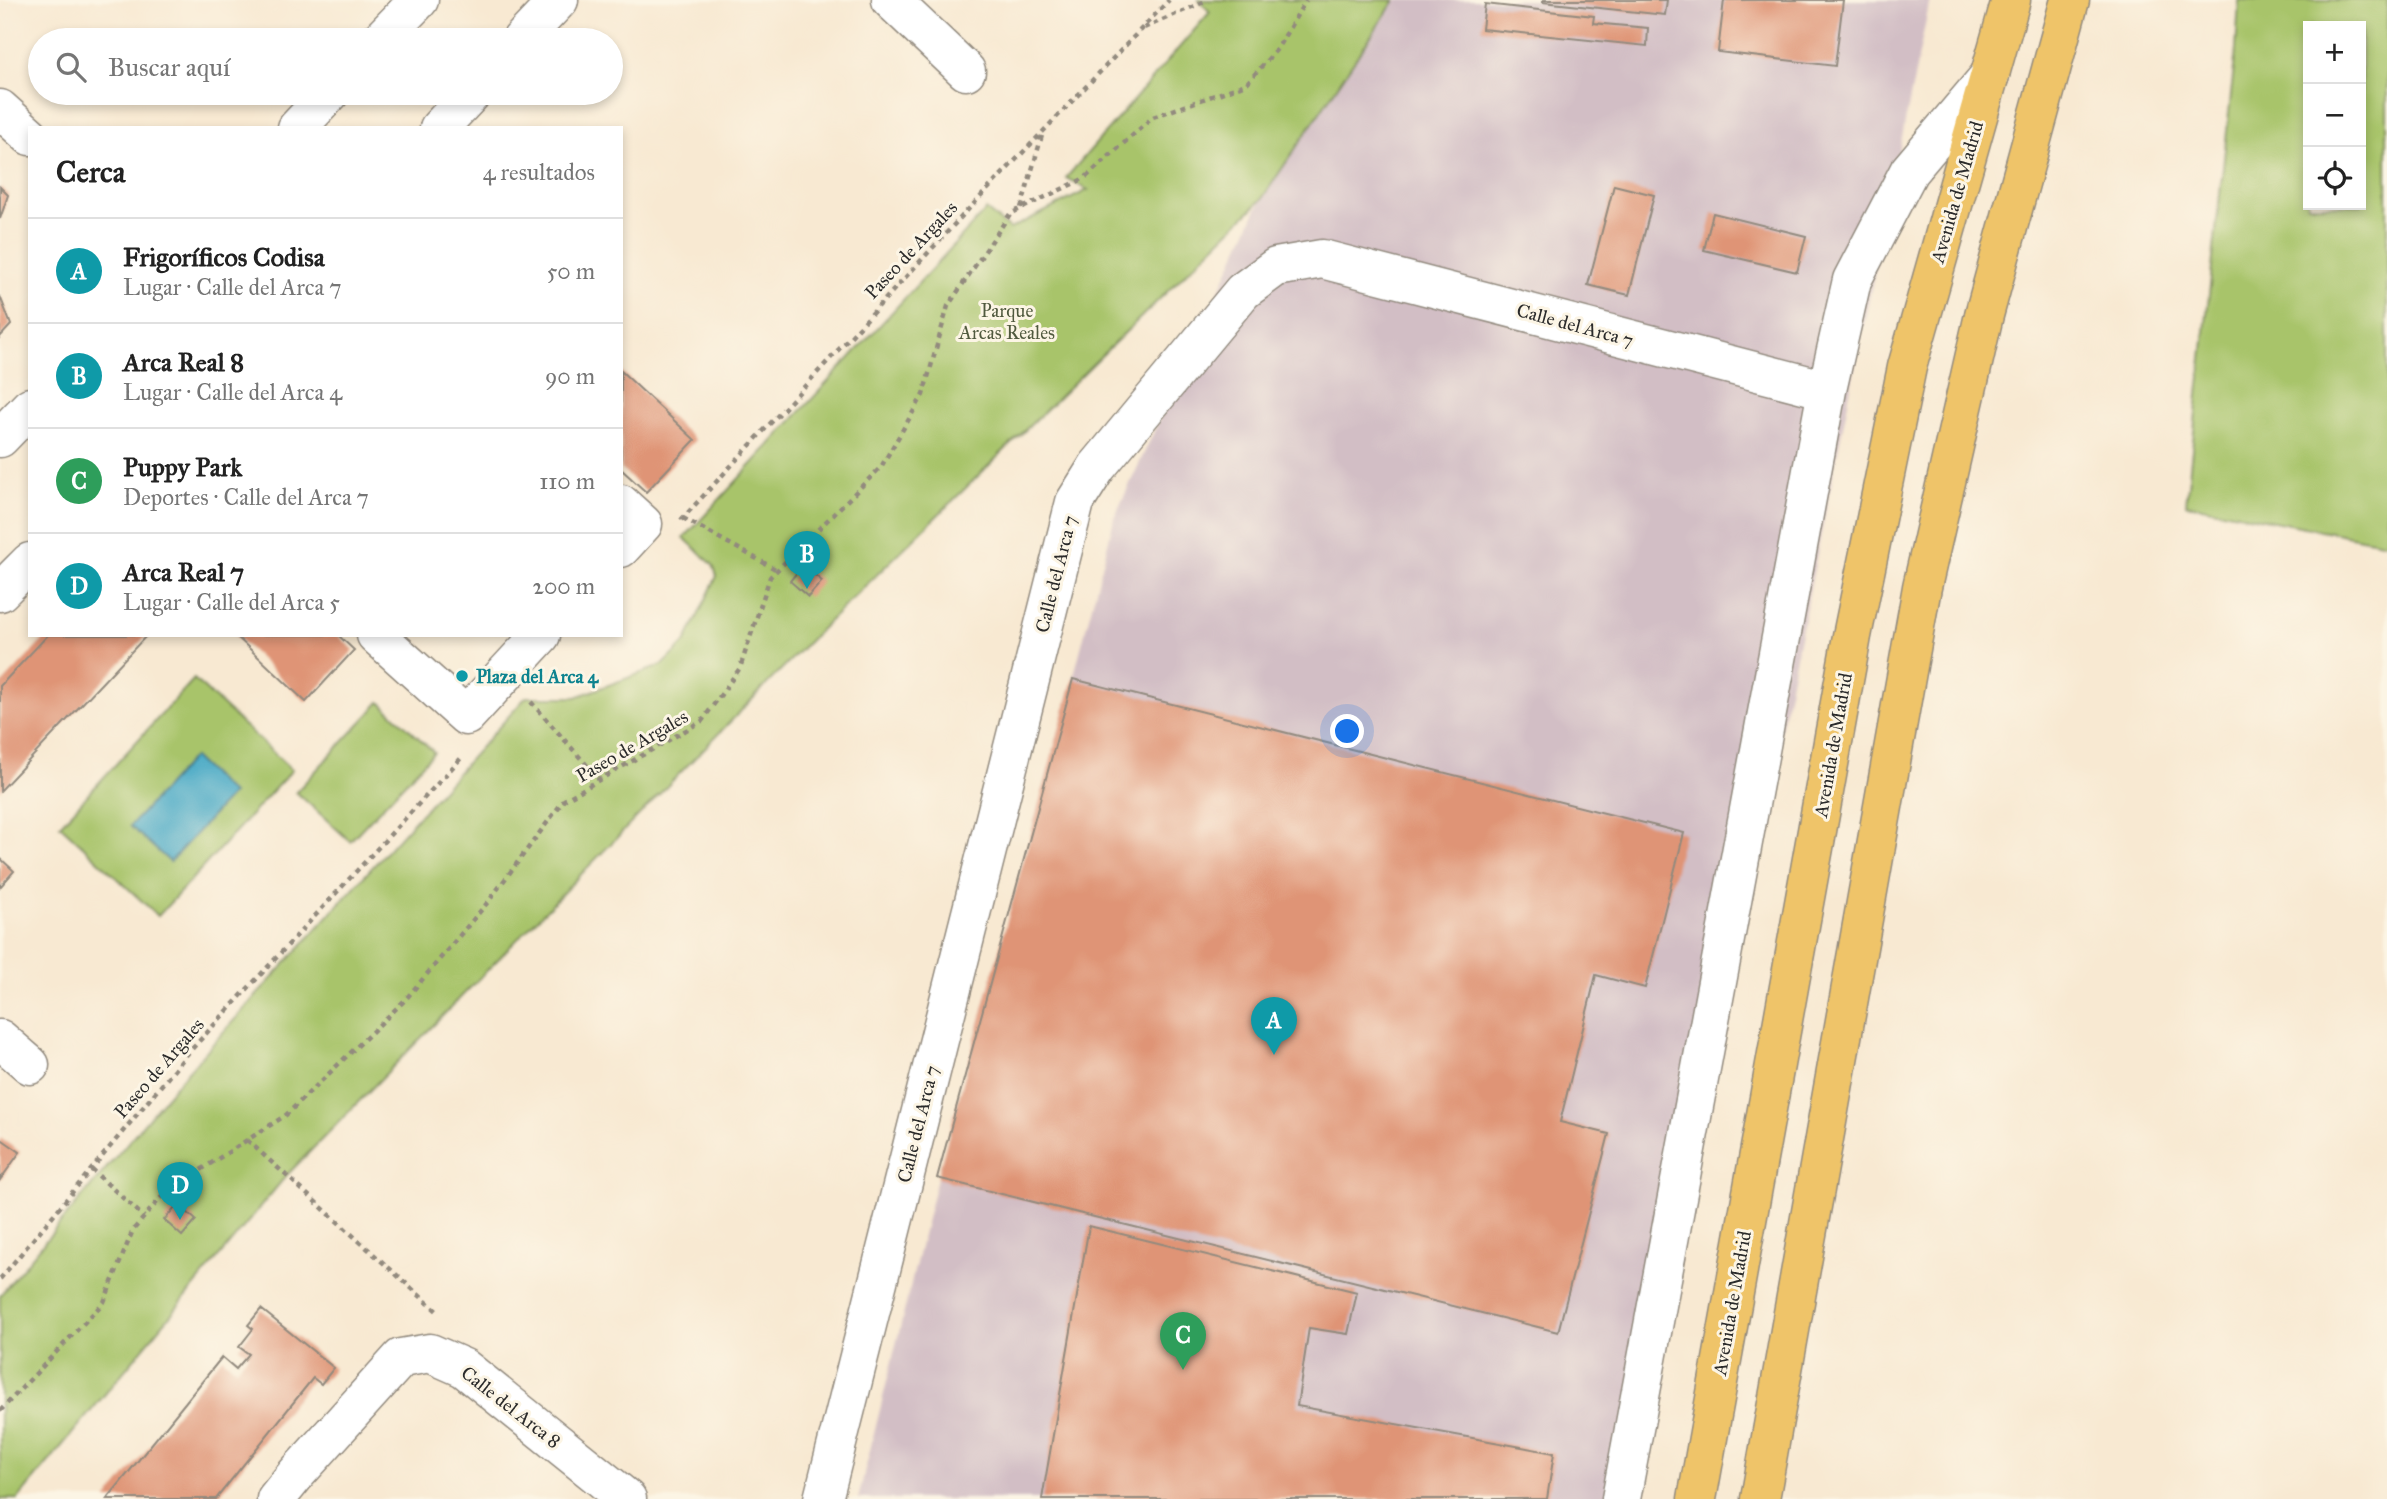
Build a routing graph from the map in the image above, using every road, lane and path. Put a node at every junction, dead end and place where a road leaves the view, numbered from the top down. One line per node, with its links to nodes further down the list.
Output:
1 (419, 0): 9 (street)
2 (559, 0): 10 (street)
3 (891, 0): 12 (street)
4 (1169, 0): 11 (path, Paseo de Argales)
5 (1208, 0): 11 (path)
6 (1306, 0): 21 (path, Paseo de Argales)
7 (2011, 0): 13 (main road, Avenida de Madrid)
8 (2070, 0): 50 (main road)
9 (392, 28)
10 (532, 28)
11 (1140, 30): 19 (path, Paseo de Argales)
12 (967, 71)
13 (1990, 75): 22 (street); 49 (main road, Avenida de Madrid)
14 (319, 105): 17 (street)
15 (461, 105): 18 (street)
16 (0, 109): 20 (street)
17 (299, 126)
18 (441, 126)
19 (1043, 131): 21 (path); 26 (path, Paseo de Argales)
20 (28, 134)
21 (1021, 209): 30 (path, Paseo de Argales)
22 (1827, 390): 47 (street, Calle del Arca 7); 48 (street)
23 (28, 409): 24 (street)
24 (0, 438)
25 (623, 506): 28 (street)
26 (683, 517): 27 (path, Paseo de Argales); 30 (path)
27 (674, 527)
28 (623, 546)
29 (28, 564): 31 (street)
30 (777, 569): 36 (path, Paseo de Argales)
31 (0, 592)
32 (378, 637): 33 (street)
33 (539, 637)
34 (526, 697): 36 (path)
35 (466, 752): 40 (path, Paseo de Argales)
36 (600, 780): 39 (path, Paseo de Argales)
37 (0, 1039): 38 (street)
38 (30, 1065)
39 (247, 1140): 41 (path, Paseo de Argales); 43 (path)
40 (91, 1170): 41 (path); 42 (path, Paseo de Argales)
41 (144, 1217): 44 (path, Paseo de Argales)
42 (0, 1279)
43 (448, 1321)
44 (0, 1411)
45 (276, 1499): 46 (street, Calle del Arca 8)
46 (627, 1499)
47 (823, 1499)
48 (1621, 1499)
49 (1697, 1499)
50 (1760, 1499)

